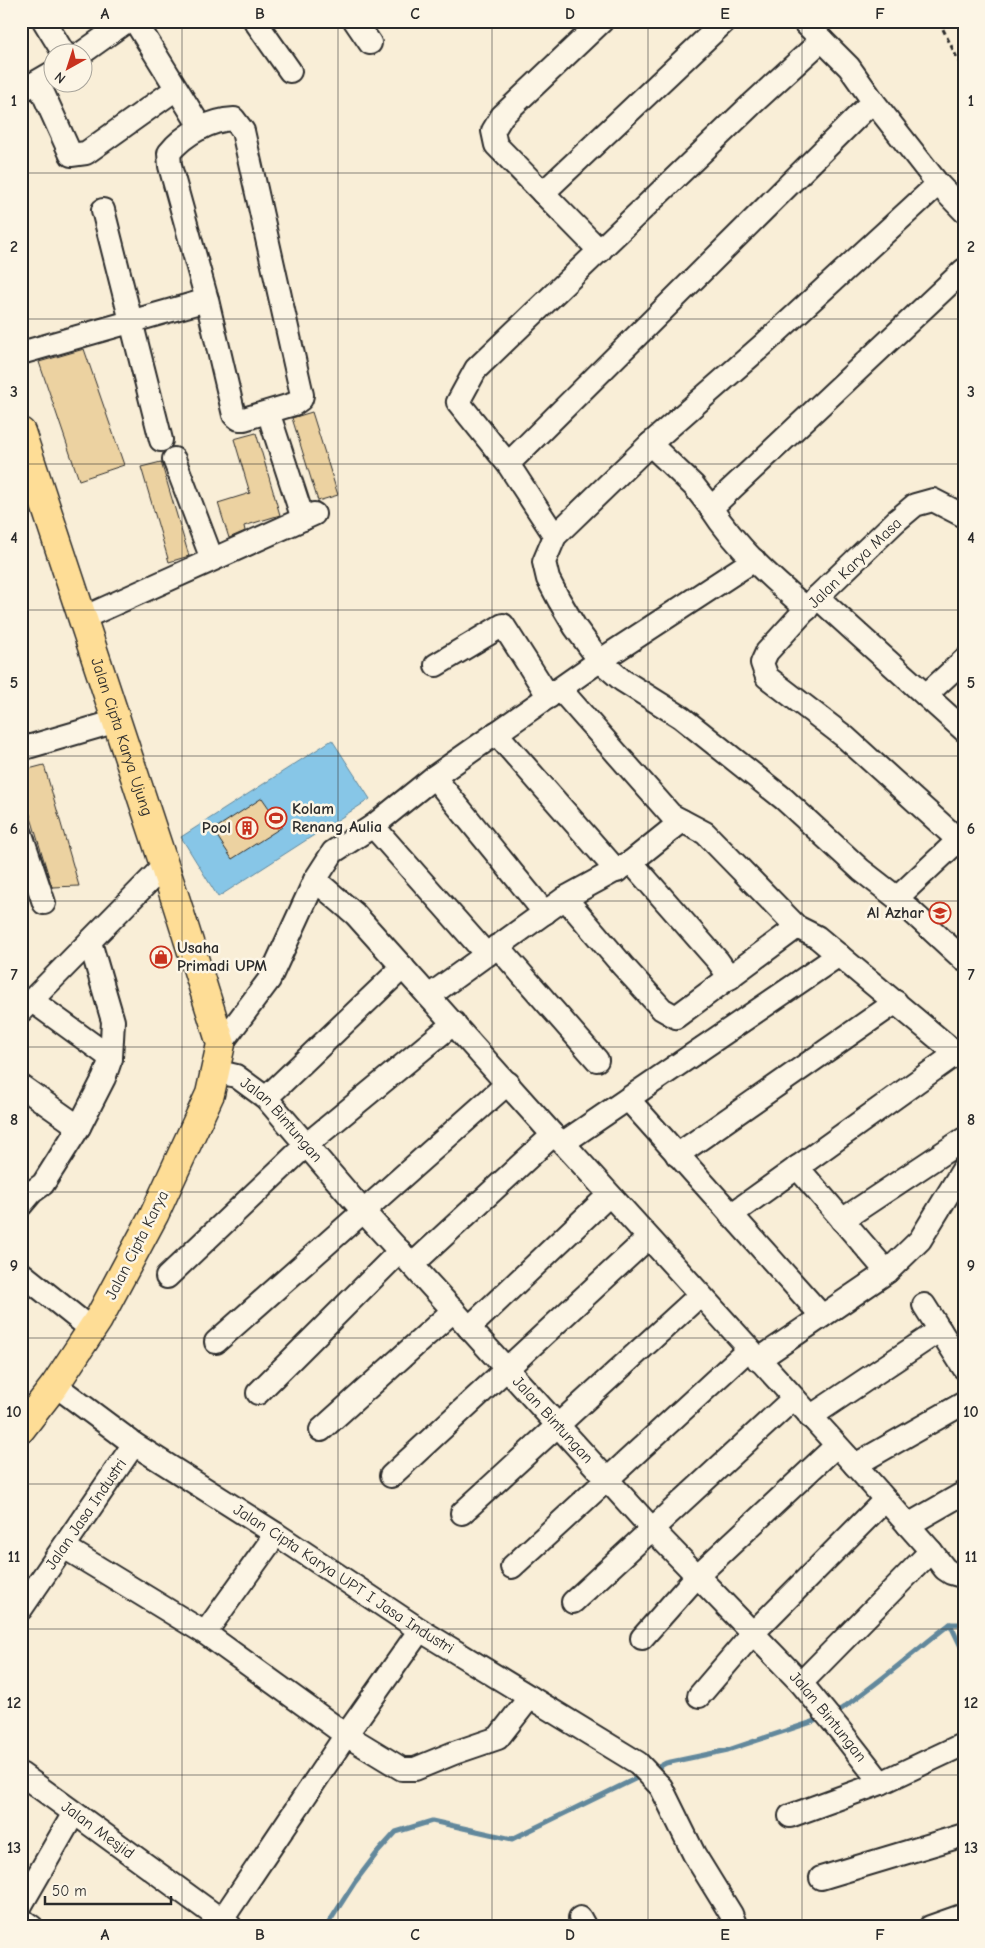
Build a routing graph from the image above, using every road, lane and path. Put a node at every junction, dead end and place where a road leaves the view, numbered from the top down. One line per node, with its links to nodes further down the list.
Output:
1 (44, 21): 11 (street)
2 (127, 21): 13 (street)
3 (135, 21): 17 (street)
4 (255, 21): 14 (street)
5 (355, 21): 12 (street)
6 (602, 21): 21 (street)
7 (725, 21): 21 (street)
8 (803, 21): 10 (street)
9 (939, 21): 15 (path)
10 (822, 40): 18 (street); 24 (street)
11 (57, 42)
12 (370, 42)
13 (92, 46)
14 (290, 71)
15 (964, 72)
16 (37, 82): 17 (street)
17 (176, 88): 19 (street)
18 (873, 101): 20 (street); 34 (street)
19 (201, 128): 26 (street); 26 (street)
20 (938, 184): 23 (street); 32 (street)
21 (543, 193): 24 (street)
22 (103, 210): 27 (street)
23 (964, 211)
24 (600, 251): 34 (street)
25 (964, 270): 35 (street)
26 (207, 300): 27 (street)
27 (132, 322): 28 (street); 31 (street)
28 (21, 353)
29 (272, 424): 38 (street)
30 (21, 432): 41 (main road, Jalan Cipta Karya Ujung)
31 (162, 440)
32 (650, 444): 35 (street); 37 (street)
33 (174, 459): 38 (street)
34 (508, 464): 37 (street)
35 (711, 508): 39 (street)
36 (964, 516): 40 (street, Jalan Karya Masa)
37 (555, 536): 43 (street)
38 (212, 559): 41 (street)
39 (754, 560): 40 (street); 43 (street)
40 (812, 603): 46 (street); 55 (street, Jalan Karya Masa)
41 (83, 618): 47 (main road, Jalan Cipta Karya Ujung)
42 (964, 660): 46 (street)
43 (600, 661): 45 (street); 60 (street)
44 (436, 665): 45 (street)
45 (555, 693): 49 (street); 52 (street)
46 (926, 695): 48 (street)
47 (117, 721): 50 (street); 74 (main road, Jalan Cipta Karya Ujung)
48 (964, 730)
49 (496, 733): 51 (street); 56 (street)
50 (21, 748)
51 (434, 777): 53 (street); 62 (street)
52 (682, 821): 56 (street); 63 (street)
53 (373, 826): 58 (street); 65 (street)
54 (21, 834): 61 (street)
55 (962, 840): 60 (street)
56 (624, 866): 59 (street); 69 (street)
57 (156, 874): 64 (street)
58 (315, 880): 68 (street); 74 (street)
59 (565, 898): 62 (street); 69 (street)
60 (897, 898): 67 (street)
61 (44, 903)
62 (545, 913): 65 (street)
63 (797, 927): 66 (street); 69 (street)
64 (90, 942): 72 (street); 76 (street)
65 (492, 951): 70 (street); 77 (street)
66 (839, 955): 71 (street); 82 (street)
67 (964, 960)
68 (403, 967): 70 (street); 81 (street)
69 (730, 978)
70 (429, 996): 73 (street)
71 (896, 1002): 75 (street); 87 (street)
72 (26, 1006): 76 (street)
73 (454, 1023): 79 (street); 86 (street)
74 (221, 1044): 78 (main road, Jalan Cipta Karya)
75 (960, 1057): 88 (street)
76 (111, 1058): 83 (street)
77 (597, 1060)
78 (215, 1071): 81 (street, Jalan Bintungan); 104 (main road, Jalan Cipta Karya)
79 (508, 1083): 84 (street); 92 (street)
80 (21, 1086): 83 (street)
81 (266, 1098): 86 (street, Jalan Bintungan)
82 (628, 1099): 84 (street); 87 (street)
83 (79, 1127): 90 (street)
84 (558, 1139): 91 (street); 96 (street)
85 (964, 1139): 94 (street)
86 (306, 1144): 92 (street, Jalan Bintungan); 99 (street)
87 (677, 1155): 93 (street)
88 (797, 1167): 93 (street); 94 (street)
89 (964, 1168): 97 (street)
90 (25, 1194)
91 (609, 1195): 95 (street); 105 (street)
92 (364, 1211): 96 (street, Jalan Bintungan); 107 (street)
93 (731, 1215): 103 (street)
94 (842, 1220): 97 (street)
95 (648, 1238): 100 (street); 110 (street)
96 (406, 1258): 102 (street, Jalan Bintungan); 112 (street)
97 (887, 1272): 103 (street)
98 (21, 1273): 104 (street)
99 (167, 1277)
100 (700, 1295): 108 (street); 116 (street)
101 (924, 1305): 106 (street)
102 (454, 1310): 105 (street, Jalan Bintungan); 118 (street)
103 (822, 1316): 108 (street)
104 (91, 1328): 111 (main road, Jalan Cipta Karya)
105 (469, 1328): 110 (street, Jalan Bintungan)
106 (940, 1330): 109 (street); 115 (street)
107 (216, 1342)
108 (754, 1355): 113 (street); 123 (street)
109 (964, 1368)
110 (506, 1369): 116 (street, Jalan Bintungan); 122 (street)
111 (55, 1385): 117 (main road, Jalan Cipta Karya); 119 (street, Jalan Cipta Karya UPT I Jasa Industri)
112 (258, 1393)
113 (794, 1398): 115 (street); 128 (street)
114 (964, 1403): 121 (street)
115 (810, 1417): 120 (street)
116 (558, 1425): 123 (street, Jalan Bintungan); 126 (street)
117 (21, 1429)
118 (321, 1430)
119 (134, 1444): 129 (street, Jalan Cipta Karya UPT I Jasa Industri); 130 (street, Jalan Jasa Industri)
120 (836, 1446): 121 (street); 134 (street)
121 (855, 1464): 125 (street)
122 (391, 1476)
123 (607, 1480): 128 (street, Jalan Bintungan); 132 (street)
124 (964, 1493): 127 (street)
125 (885, 1500): 127 (street); 139 (street)
126 (462, 1513)
127 (908, 1525): 131 (street)
128 (652, 1529): 134 (street, Jalan Bintungan); 135 (street)
129 (276, 1534): 137 (street, Jalan Cipta Karya UPT I Jasa Industri); 138 (street)
130 (64, 1547): 136 (street, Jalan Jasa Industri); 138 (street)
131 (931, 1551): 133 (street); 141 (street)
132 (512, 1567)
133 (964, 1572)
134 (697, 1576): 139 (street, Jalan Bintungan); 140 (street)
135 (573, 1602)
136 (21, 1609)
137 (420, 1630): 143 (street, Jalan Cipta Karya UPT I Jasa Industri); 144 (street)
138 (205, 1633): 144 (street)
139 (752, 1634): 141 (street, Jalan Bintungan); 142 (street)
140 (642, 1638)
141 (801, 1683): 147 (street, Jalan Bintungan)
142 (699, 1696)
143 (530, 1697): 144 (street); 157 (street, Jalan Cipta Karya UPT I Jasa Industri)
144 (346, 1735): 155 (street)
145 (964, 1744): 147 (street)
146 (21, 1774): 148 (street, Jalan Mesjid)
147 (881, 1783): 149 (street)
148 (74, 1813): 152 (street); 155 (street, Jalan Mesjid)
149 (790, 1816)
150 (964, 1835): 151 (street)
151 (821, 1878)
152 (21, 1905)
153 (964, 1915): 158 (street)
154 (21, 1919): 156 (street)
155 (224, 1925)
156 (32, 1927)
157 (736, 1927)
158 (930, 1927)

